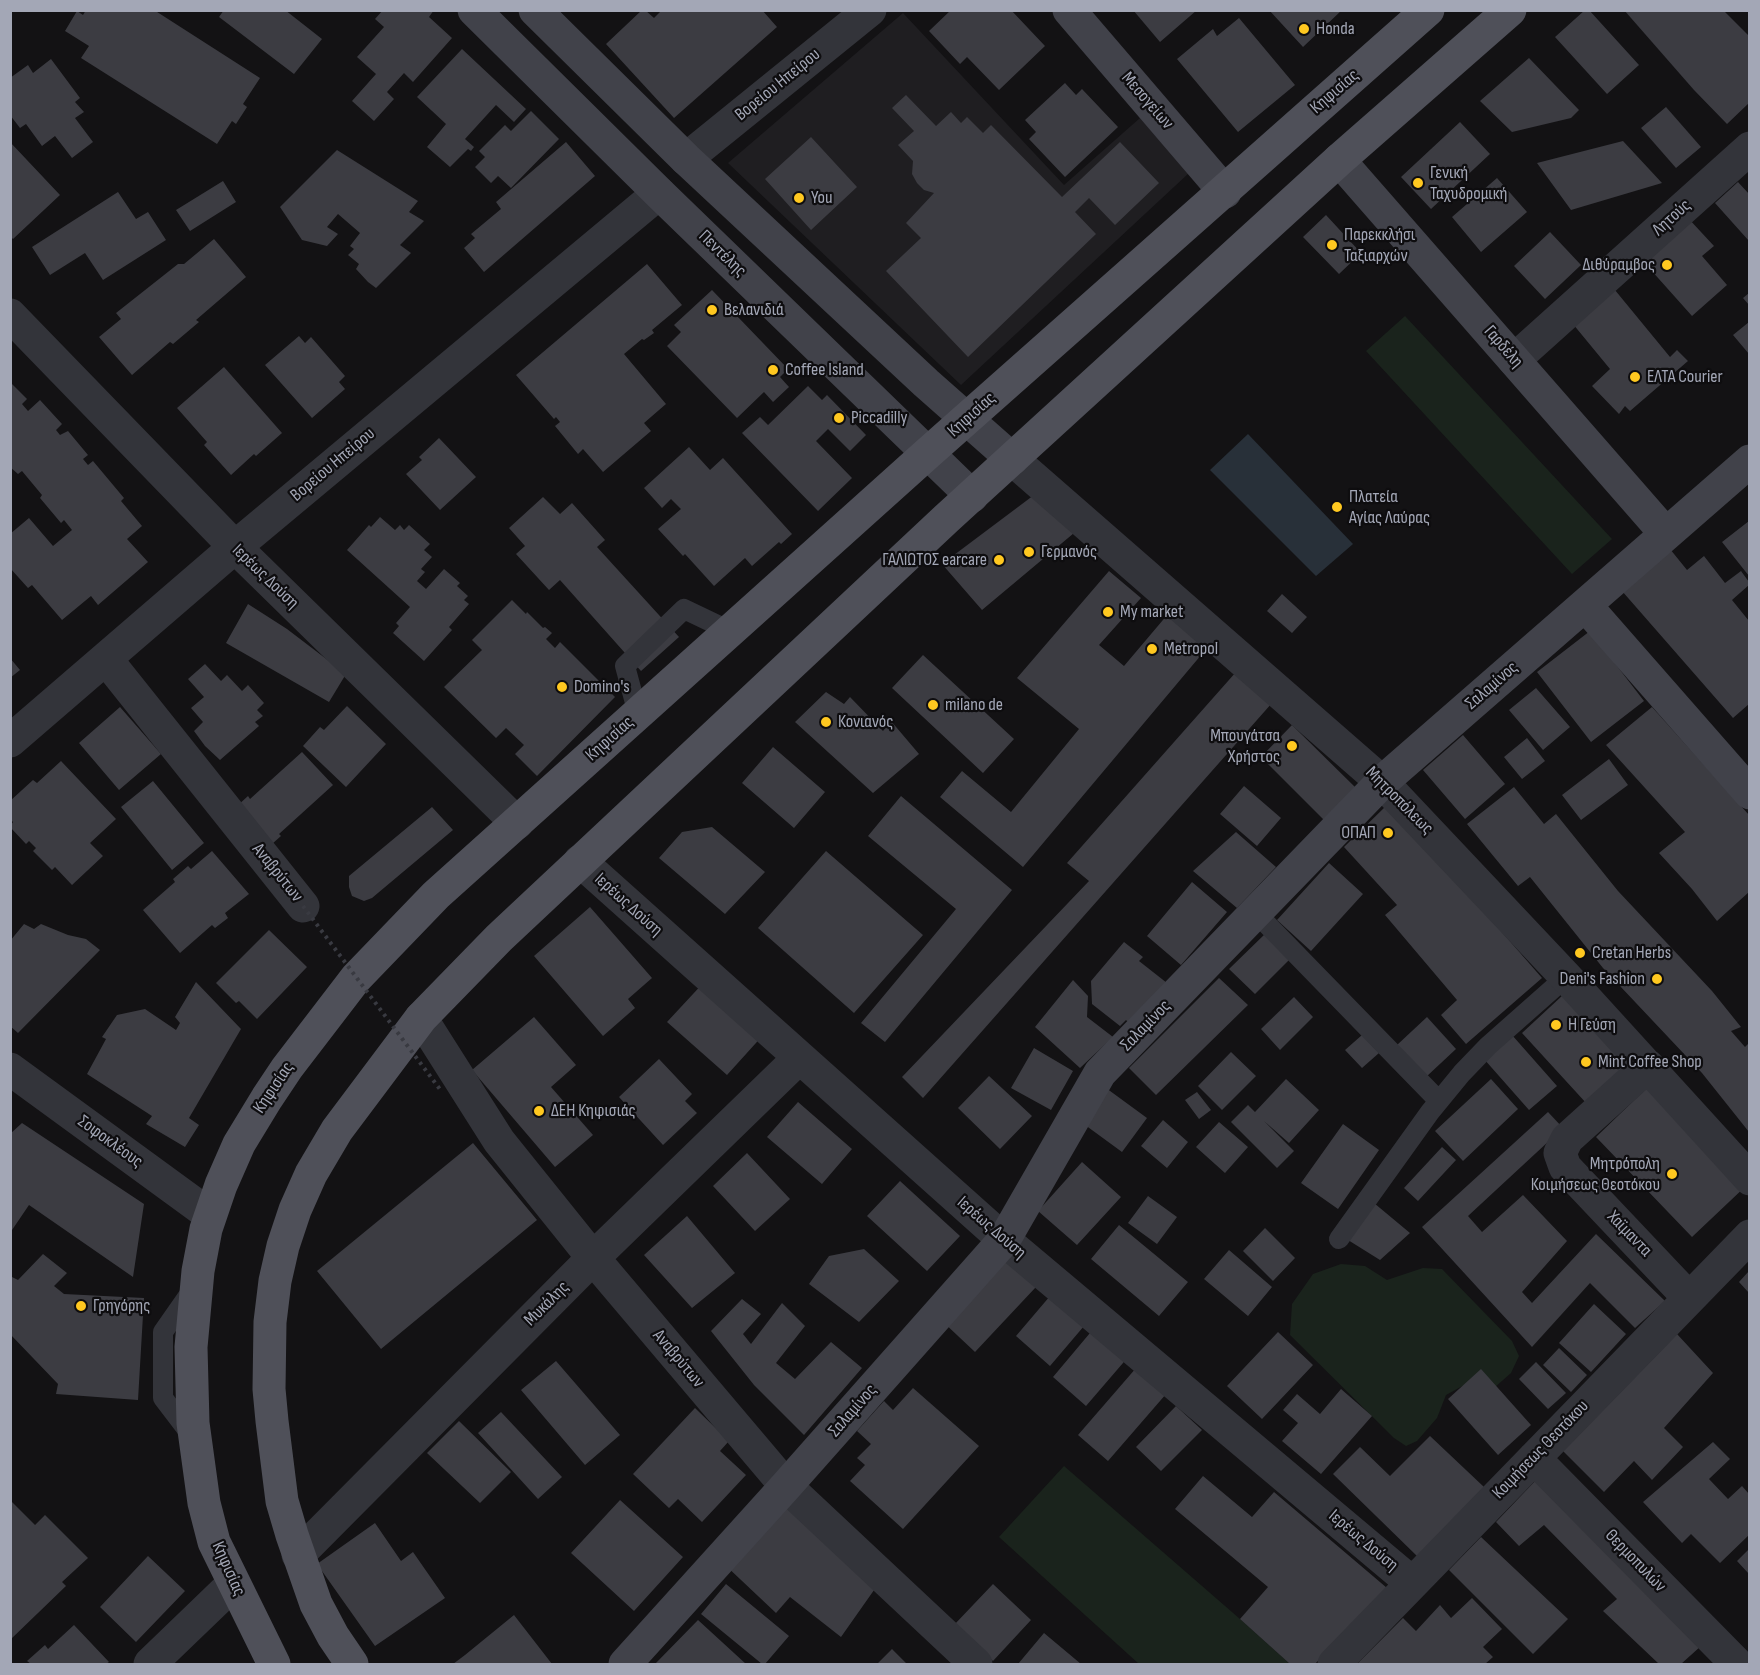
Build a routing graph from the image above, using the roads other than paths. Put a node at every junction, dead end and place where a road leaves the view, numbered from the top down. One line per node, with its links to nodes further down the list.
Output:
1 (474, 10): 10 (street, Πεντέλης)
2 (535, 10): 8 (street)
3 (870, 10): 8 (street, Βορείου Ηπείρου)
4 (1069, 10): 11 (street, Μεσογείων)
5 (1428, 10): 11 (main road, Κηφισίας)
6 (1510, 10): 9 (main road)
7 (1749, 148): 13 (street, Λητούς)
8 (686, 159): 14 (street)
9 (1339, 160): 13 (street, Γαρδέλη); 16 (main road)
10 (658, 192): 15 (street, Πεντέλης); 20 (street, Βορείου Ηπείρου)
11 (1225, 192): 14 (main road, Κηφισίας)
12 (14, 325): 20 (street, Ιερέως Δούση)
13 (1514, 360): 19 (street, Γαρδέλη)
14 (966, 419): 15 (main road, Κηφισίας); 16 (street)
15 (928, 453): 18 (street, Πεντέλης); 22 (main road, Κηφισίας)
16 (1012, 459): 18 (main road); 26 (street, Μητροπόλεως)
17 (1749, 461): 19 (street, Σαλαμίνος)
18 (972, 496): 29 (main road)
19 (1666, 534): 21 (street, Σαλαμίνος)
20 (235, 547): 23 (street, Βορείου Ηπείρου); 28 (street, Ιερέως Δούση)
21 (1585, 605): 26 (street, Σαλαμίνος); 27 (street)
22 (730, 631): 24 (main road, Κηφισίας); 24 (lane)
23 (106, 659): 25 (street, Βορείου Ηπείρου); 30 (street, Αναβρύτων)
24 (638, 714): 28 (main road, Κηφισίας)
25 (10, 741)
26 (1382, 782): 31 (street, Σαλαμίνος); 32 (street, Μητροπόλεως)
27 (1749, 793)
28 (517, 823): 39 (main road, Κηφισίας)
29 (580, 861): 33 (main road); 34 (street, Ιερέως Δούση)
30 (303, 906)
31 (1256, 913): 37 (lane); 42 (street, Σαλαμίνος)
32 (1566, 977): 35 (street, Μητροπόλεως); 37 (lane)
33 (421, 1018): 43 (street, Αναβρύτων); 47 (main road)
34 (799, 1058): 42 (street, Ιερέως Δούση); 43 (street, Μυκάλης)
35 (1648, 1066): 38 (street, Μητροπόλεως); 44 (street, Χαϊμαντα)
36 (10, 1069): 39 (street, Σοφοκλέους)
37 (1439, 1101): 41 (lane)
38 (1749, 1179)
39 (210, 1215): 49 (main road, Κηφισίας)
40 (1749, 1236): 44 (street, Κοιμήσεως Θεοτόκου)
41 (1339, 1239)
42 (1004, 1240): 46 (street, Σαλαμίνος); 48 (street, Ιερέως Δούση)
43 (593, 1258): 46 (street, Αναβρύτων); 47 (street, Μυκάλης)
44 (1689, 1298): 45 (street, Κοιμήσεως Θεοτόκου)
45 (1534, 1458): 48 (street, Κοιμήσεως Θεοτόκου); 56 (street, Θερμοπυλών)
46 (786, 1486): 53 (street, Σαλαμίνος); 54 (street, Αναβρύτων)
47 (298, 1555): 52 (main road)
48 (1412, 1583): 55 (street, Κοιμήσεως Θεοτόκου)
49 (233, 1584): 50 (street); 51 (main road, Κηφισίας)
50 (150, 1665)
51 (274, 1665)
52 (352, 1665)
53 (625, 1665)
54 (976, 1665)
55 (1334, 1665)
56 (1737, 1665)

